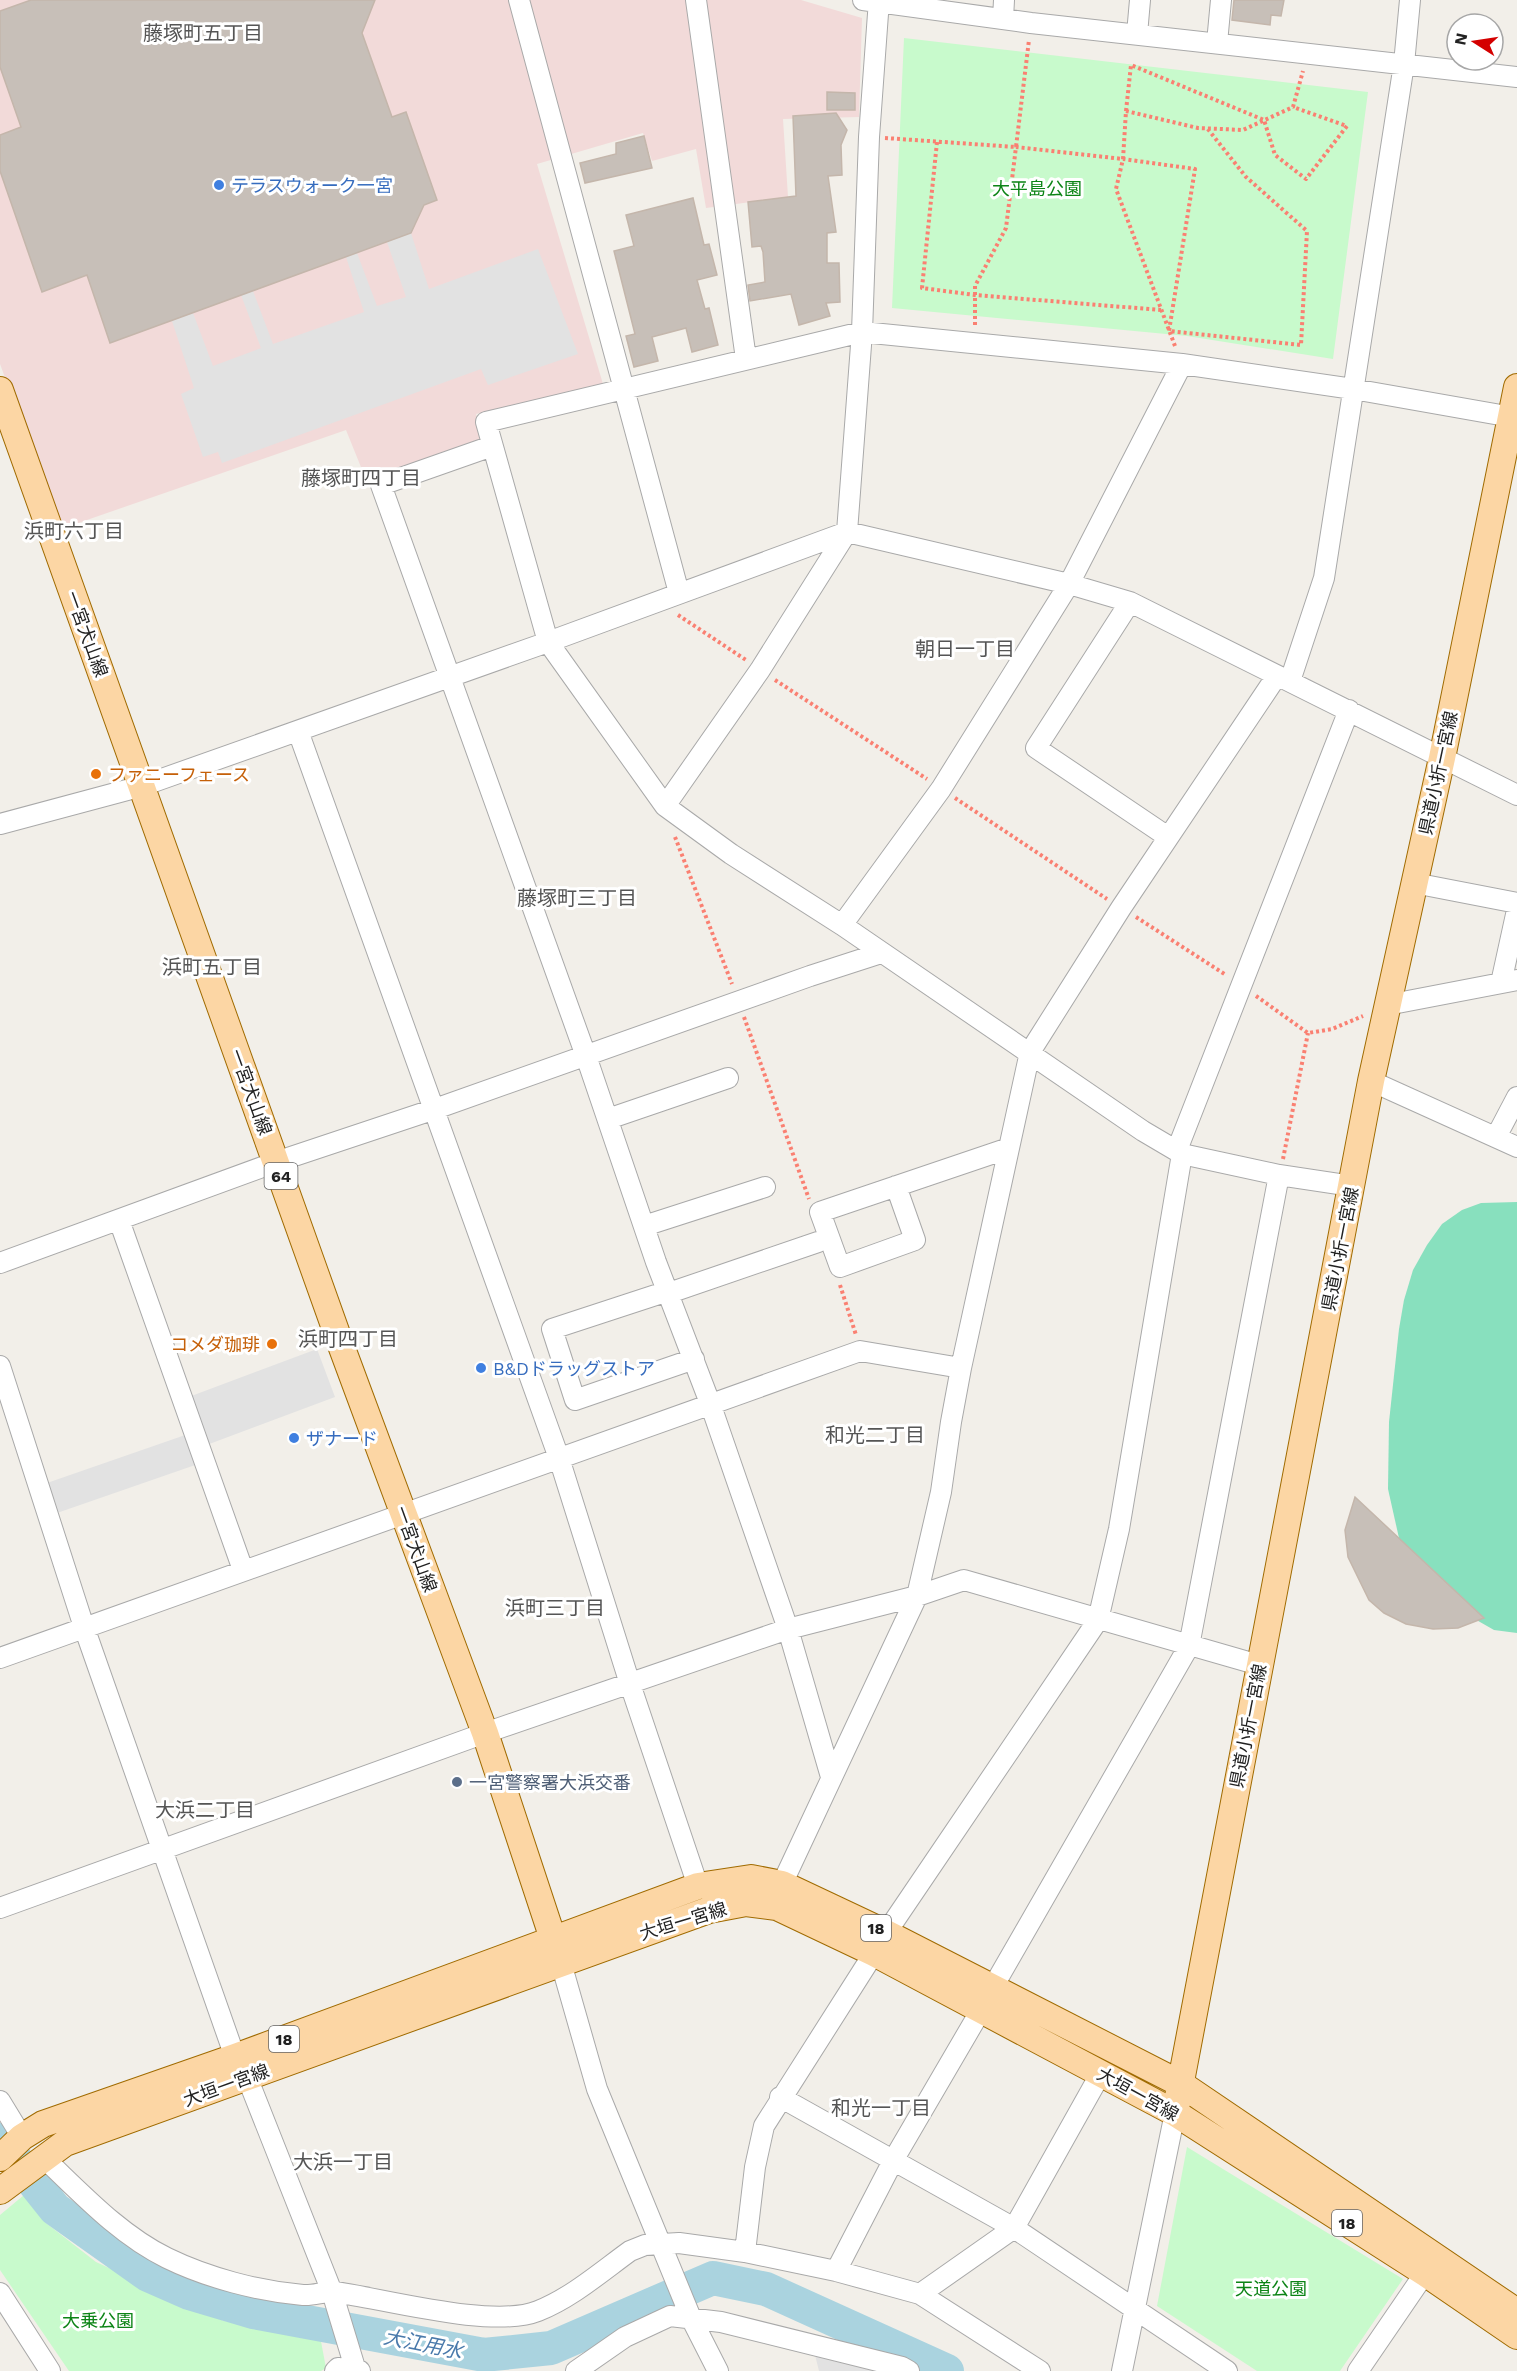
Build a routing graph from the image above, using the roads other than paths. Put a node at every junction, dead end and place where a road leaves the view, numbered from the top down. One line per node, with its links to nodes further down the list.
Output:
1 (519, 0): 15 (street)
2 (696, 0): 13 (street)
3 (1140, 0): 8 (street)
4 (1221, 0): 9 (street)
5 (1410, 0): 10 (street)
6 (874, 1): 7 (street); 12 (street)
7 (1004, 10): 8 (street)
8 (1137, 34): 9 (street)
9 (1216, 43): 10 (street)
10 (1404, 64): 11 (street); 17 (street)
11 (1517, 77)
12 (862, 332): 13 (street); 14 (street); 21 (street)
13 (746, 359): 15 (street)
14 (1182, 364): 17 (street); 22 (street)
15 (624, 387): 20 (street); 23 (street)
16 (1517, 387): 19 (main road, 県道小折一宮線)
17 (1353, 389): 19 (street); 27 (street)
18 (0, 390): 31 (main road, 一宮犬山線 / 64)
19 (1514, 417): 30 (main road, 県道小折一宮線)
20 (492, 446): 25 (street); 26 (street)
21 (847, 532): 22 (street); 23 (street); 33 (street)
22 (1069, 584): 24 (street); 39 (street)
23 (679, 593): 25 (street)
24 (1130, 602): 27 (street); 35 (street)
25 (548, 642): 26 (street); 33 (street)
26 (449, 675): 29 (street); 44 (street)
27 (1283, 679): 28 (street); 35 (street)
28 (1349, 710): 30 (street); 53 (street)
29 (298, 730): 31 (street); 48 (street)
30 (1442, 758): 32 (street); 36 (main road, 県道小折一宮線)
31 (142, 786): 34 (street); 54 (main road, 一宮犬山線 / 64)
32 (1517, 795)
33 (666, 807): 39 (street)
34 (0, 824)
35 (1168, 837): 43 (street)
36 (1413, 883): 37 (street); 42 (main road, 県道小折一宮線)
37 (1517, 903)
38 (1517, 910): 41 (street)
39 (842, 925): 40 (street)
40 (882, 953): 43 (street); 44 (street)
41 (1509, 982): 42 (street)
42 (1387, 1005): 46 (main road, 県道小折一宮線)
43 (1030, 1053): 52 (street); 53 (street)
44 (586, 1056): 48 (street); 49 (street)
45 (728, 1078): 49 (street)
46 (1371, 1081): 50 (street); 57 (main road, 県道小折一宮線)
47 (1517, 1096): 50 (street)
48 (435, 1109): 54 (street); 68 (street)
49 (608, 1119): 60 (street)
50 (1496, 1137): 51 (street)
51 (1517, 1147)
52 (1009, 1148): 56 (street); 66 (street)
53 (1180, 1152): 55 (street); 72 (street)
54 (276, 1162): 59 (street); 69 (main road, 一宮犬山線 / 64)
55 (1280, 1175): 57 (street); 75 (street)
56 (896, 1186): 56 (street)
57 (1352, 1186): 77 (main road, 県道小折一宮線)
58 (765, 1187): 60 (street)
59 (118, 1220): 62 (street); 70 (street)
60 (645, 1226): 63 (street)
61 (818, 1242): 63 (street)
62 (0, 1263)
63 (668, 1292): 64 (street); 64 (street)
64 (694, 1359): 67 (street)
65 (0, 1366): 73 (street)
66 (961, 1368): 67 (street); 71 (street)
67 (710, 1403): 68 (street); 74 (street)
68 (559, 1458): 69 (street); 78 (street)
69 (402, 1513): 70 (street); 79 (main road, 一宮犬山線 / 64)
70 (243, 1570): 73 (street)
71 (917, 1596): 72 (street); 74 (street); 80 (street)
72 (1098, 1620): 75 (street); 85 (street)
73 (84, 1628): 76 (street); 81 (street)
74 (788, 1629): 78 (street); 80 (street)
75 (1189, 1646): 77 (street); 87 (street)
76 (0, 1658)
77 (1259, 1665): 91 (main road, 県道小折一宮線)
78 (630, 1684): 79 (street); 83 (street)
79 (485, 1733): 81 (street); 86 (main road, 一宮犬山線 / 64)
80 (831, 1777): 82 (street)
81 (161, 1851): 84 (street); 89 (street)
82 (782, 1884): 83 (main road, 大垣一宮線 / 18); 85 (main road, 大垣一宮線 / 18)
83 (698, 1886): 86 (main road, 大垣一宮線 / 18)
84 (0, 1908)
85 (880, 1943): 86 (main road, 大垣一宮線 / 18); 87 (main road, 大垣一宮線 / 18); 88 (main road, 大垣一宮線 / 18); 92 (street)
86 (558, 1951): 89 (main road, 大垣一宮線 / 18); 100 (street)
87 (993, 1988): 91 (main road, 大垣一宮線 / 18)
88 (981, 2010): 90 (main road, 大垣一宮線 / 18); 96 (street)
89 (241, 2067): 95 (main road, 大垣一宮線 / 18); 97 (main road, 大垣一宮線 / 18); 104 (street)
90 (1101, 2073): 94 (main road, 大垣一宮線 / 18); 99 (street)
91 (1181, 2084): 94 (main road, 県道小折一宮線); 108 (main road, 大垣一宮線 / 18)
92 (780, 2097): 96 (street); 101 (street)
93 (0, 2101): 95 (street)
94 (1175, 2113): 103 (main road, 大垣一宮線 / 18); 107 (street)
95 (13, 2146)
96 (894, 2159): 99 (street); 102 (street)
97 (40, 2161): 98 (main road, 大垣一宮線 / 18); 104 (street)
98 (1, 2189)
99 (1014, 2228): 106 (street); 107 (street)
100 (664, 2251): 101 (street); 104 (street); 109 (street)
101 (745, 2252): 102 (street)
102 (836, 2271): 106 (street)
103 (1425, 2273): 110 (main road, 大垣一宮線 / 18); 120 (street)
104 (332, 2292): 111 (street)
105 (0, 2293): 112 (street)
106 (920, 2294): 117 (street)
107 (1135, 2308): 118 (street); 119 (street)
108 (1517, 2312)
109 (691, 2318): 114 (street); 115 (street); 116 (street)
110 (1517, 2336)
111 (356, 2366): 113 (street)
112 (50, 2371)
113 (335, 2371)
114 (576, 2371)
115 (718, 2371)
116 (909, 2371)
117 (1040, 2371)
118 (1122, 2371)
119 (1227, 2371)
120 (1358, 2371)

